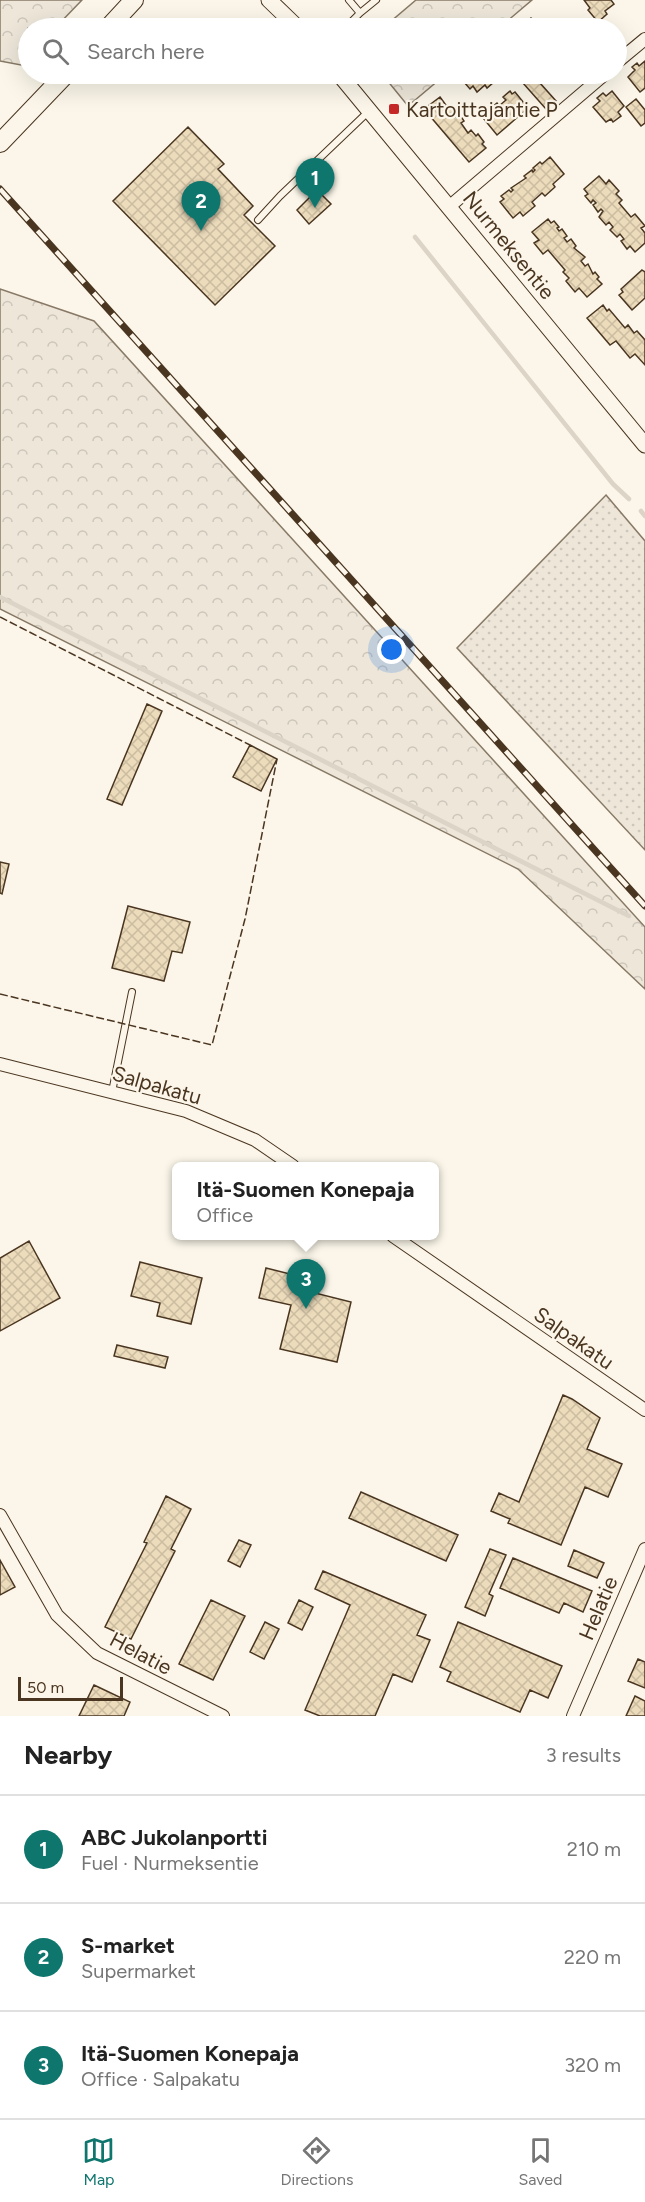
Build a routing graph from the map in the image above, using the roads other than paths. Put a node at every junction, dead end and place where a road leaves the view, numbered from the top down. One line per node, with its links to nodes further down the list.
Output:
1 (134, 0): 6 (main road)
2 (269, 0): 7 (street)
3 (349, 0): 5 (lane)
4 (376, 0): 5 (lane)
5 (360, 14): 8 (lane)
6 (117, 18)
7 (288, 18)
8 (356, 18)
9 (645, 39): 10 (street)
10 (627, 54)
11 (56, 84): 15 (main road)
12 (348, 84): 14 (street, Nurmeksentie)
13 (592, 84): 16 (street)
14 (370, 110): 16 (street, Nurmeksentie); 17 (lane)
15 (0, 143)
16 (450, 206): 18 (street, Nurmeksentie)
17 (258, 220)
18 (645, 445)
19 (132, 992): 21 (lane)
20 (0, 1065): 21 (street, Salpakatu)
21 (112, 1093): 22 (street, Salpakatu)
22 (286, 1162)
23 (399, 1240): 24 (street, Salpakatu)
24 (645, 1410)
25 (0, 1515): 27 (street, Helatie)
26 (645, 1550): 28 (street, Helatie)
27 (223, 1716)
28 (573, 1716)

